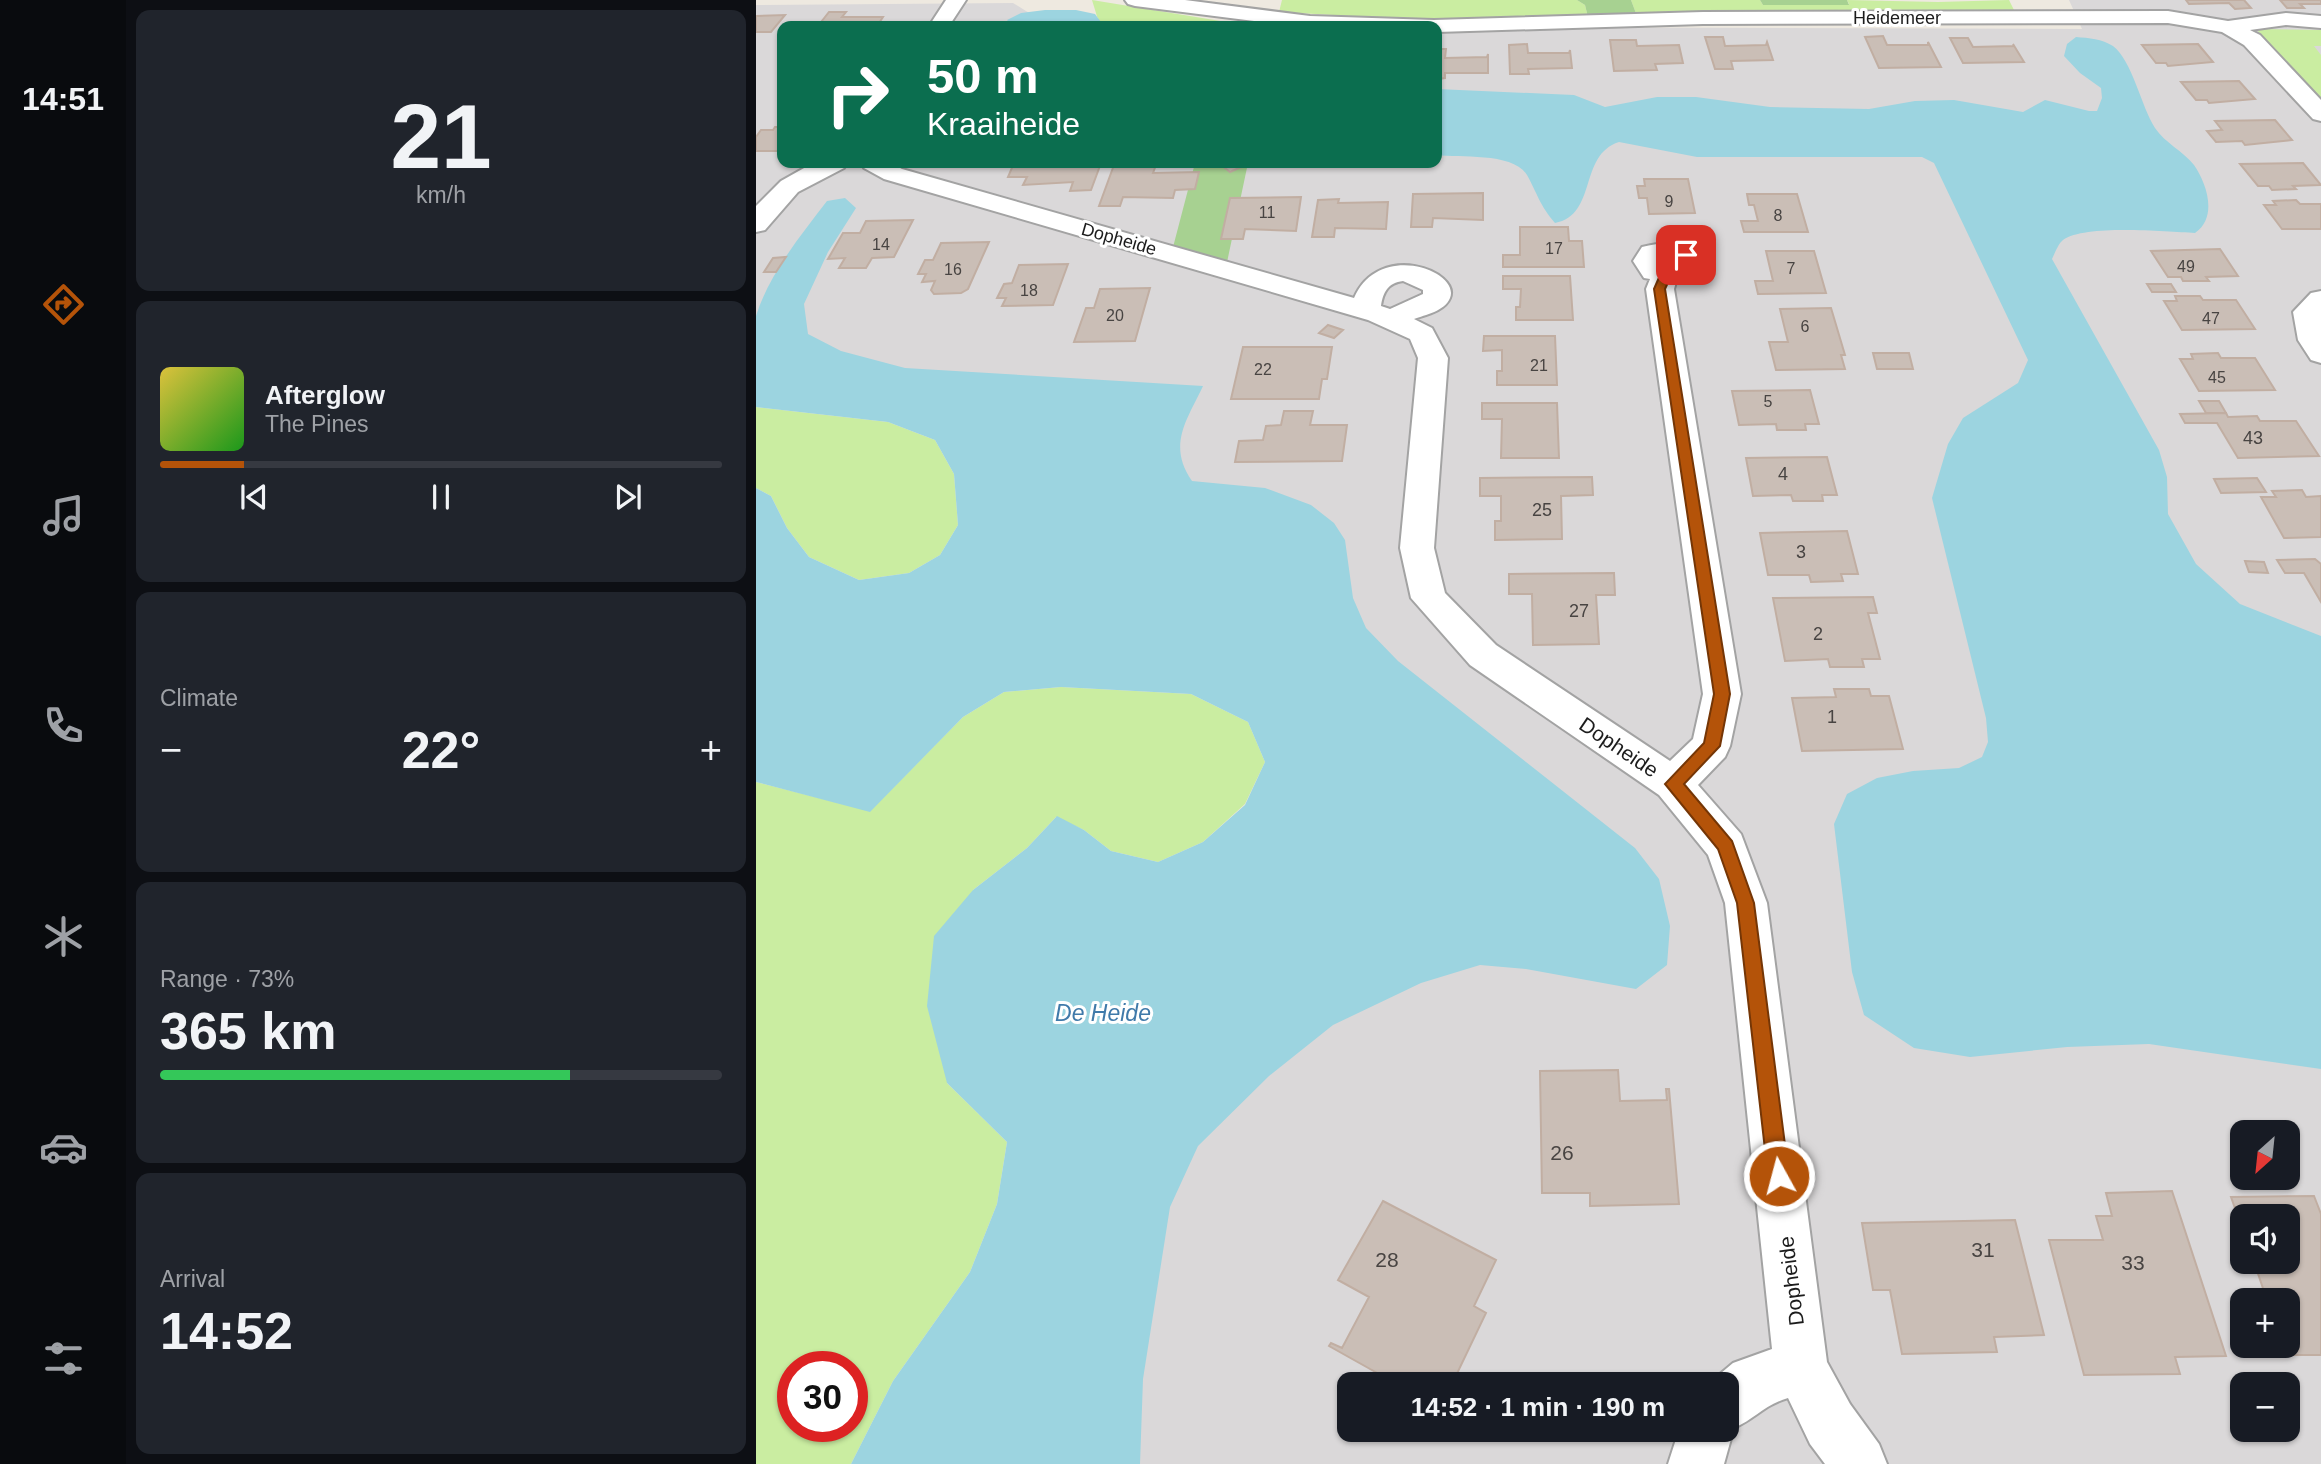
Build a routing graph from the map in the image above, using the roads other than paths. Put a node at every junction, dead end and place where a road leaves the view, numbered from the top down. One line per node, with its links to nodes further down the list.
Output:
1 (956, 0): 3 (street)
2 (1135, 0): 4 (street)
3 (942, 21)
4 (1302, 21)
5 (2321, 22): 7 (street)
6 (1442, 26): 7 (street, Heidemeer)
7 (2228, 27): 8 (street, Heidemeer)
8 (2321, 114)
9 (825, 168): 11 (street)
10 (882, 168): 15 (street, Dopheide)
11 (756, 224)
12 (1665, 275): 15 (street)
13 (2321, 299): 14 (street)
14 (2321, 354)
15 (1674, 784): 16 (street, Dopheide)
16 (1801, 1367): 17 (street); 20 (street, Dopheide)
17 (1739, 1393)
18 (1703, 1442): 19 (street)
19 (1696, 1464)
20 (1858, 1464)

